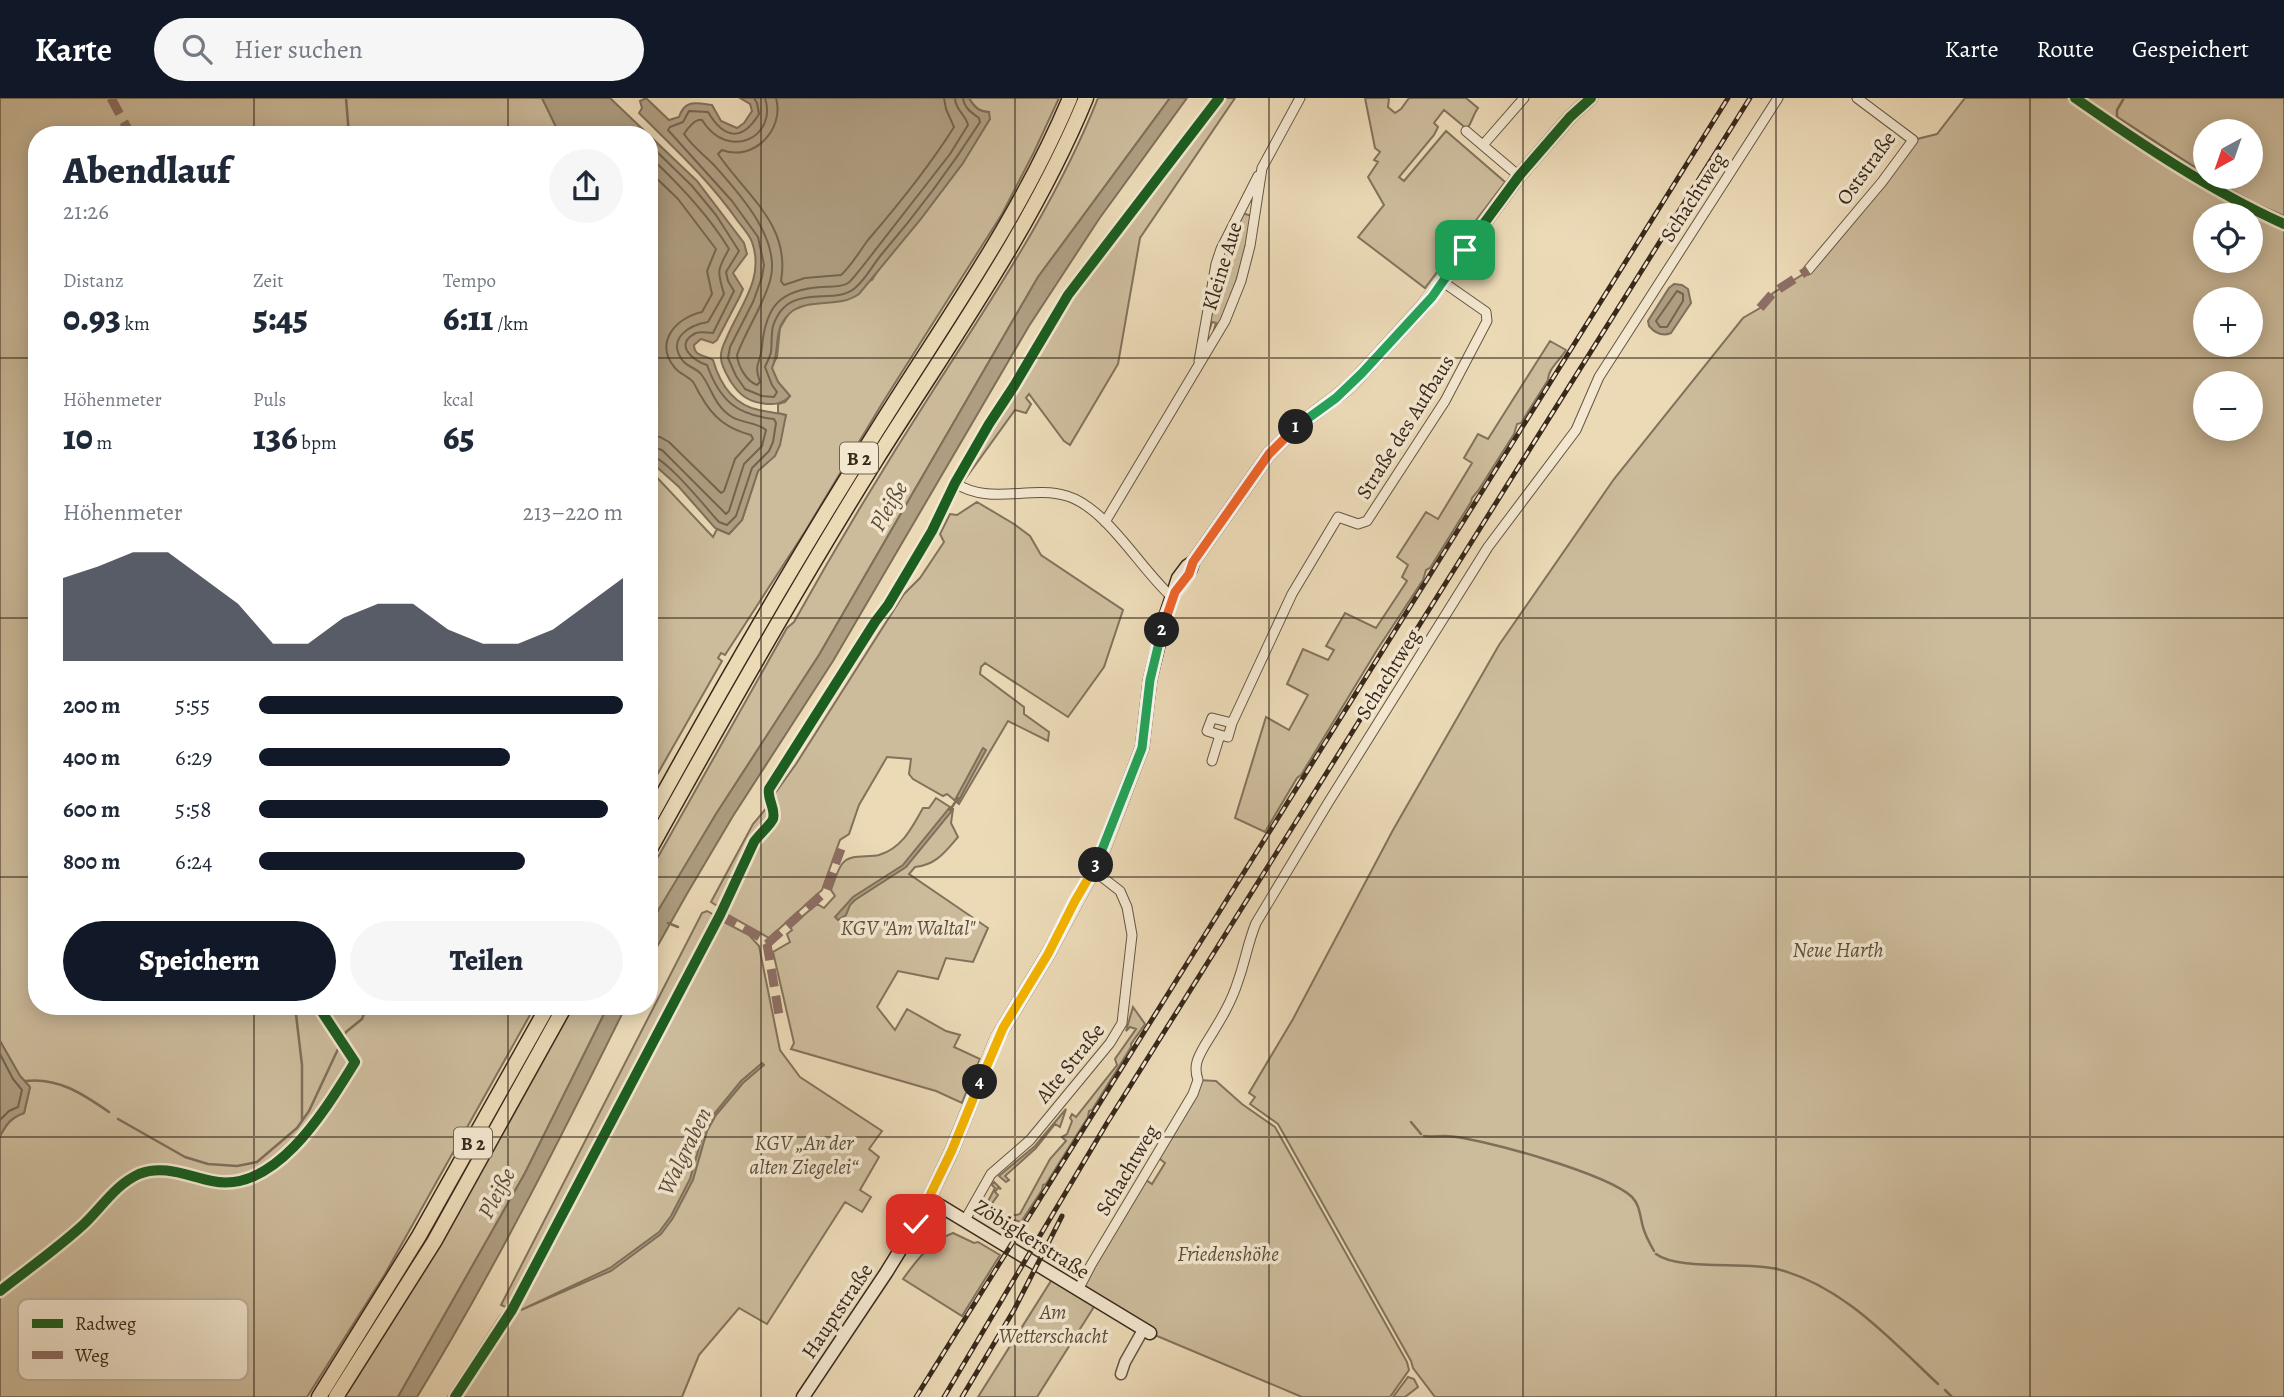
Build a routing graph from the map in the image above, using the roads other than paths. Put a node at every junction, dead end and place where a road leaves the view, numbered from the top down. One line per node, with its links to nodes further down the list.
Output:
1 (1070, 98): 21 (highway, B 2)
2 (1086, 98): 22 (highway, B 2)
3 (1300, 98): 10 (street, Kleine Aue)
4 (1524, 98): 9 (street)
5 (1591, 98): 11 (main road, Hauptstraße)
6 (1778, 98): 28 (street, Schachtweg)
7 (1857, 98): 12 (street, Oststraße)
8 (1466, 131): 9 (street)
9 (1483, 145): 11 (street)
10 (1262, 168): 14 (street, Kleine Aue); 14 (street, Kleine Aue)
11 (1519, 176): 13 (main road, Hauptstraße)
12 (1808, 270)
13 (1443, 282): 17 (main road, Hauptstraße); 18 (street, Straße des Aufbaus)
14 (1198, 367): 16 (street, Kleine Aue)
15 (955, 483): 16 (street)
16 (1105, 522): 17 (street)
17 (1174, 595): 23 (main road, Hauptstraße)
18 (1232, 723): 19 (street, Straße des Aufbaus); 19 (street, Straße des Aufbaus)
19 (1220, 735): 20 (street, Straße des Aufbaus)
20 (1212, 761)
21 (658, 804)
22 (658, 834)
23 (1094, 870): 26 (main road, Hauptstraße); 27 (street, Alte Straße)
24 (543, 1015): 31 (highway, B 2)
25 (560, 1015): 32 (highway, B 2)
26 (929, 1199): 27 (main road, Zöbigkerstraße); 33 (main road, Hauptstraße)
27 (965, 1220): 28 (main road, Zöbigkerstraße)
28 (1078, 1290): 29 (main road, Zöbigkerstraße)
29 (1147, 1332): 30 (street)
30 (1121, 1374)
31 (319, 1397)
32 (336, 1397)
33 (803, 1397)

